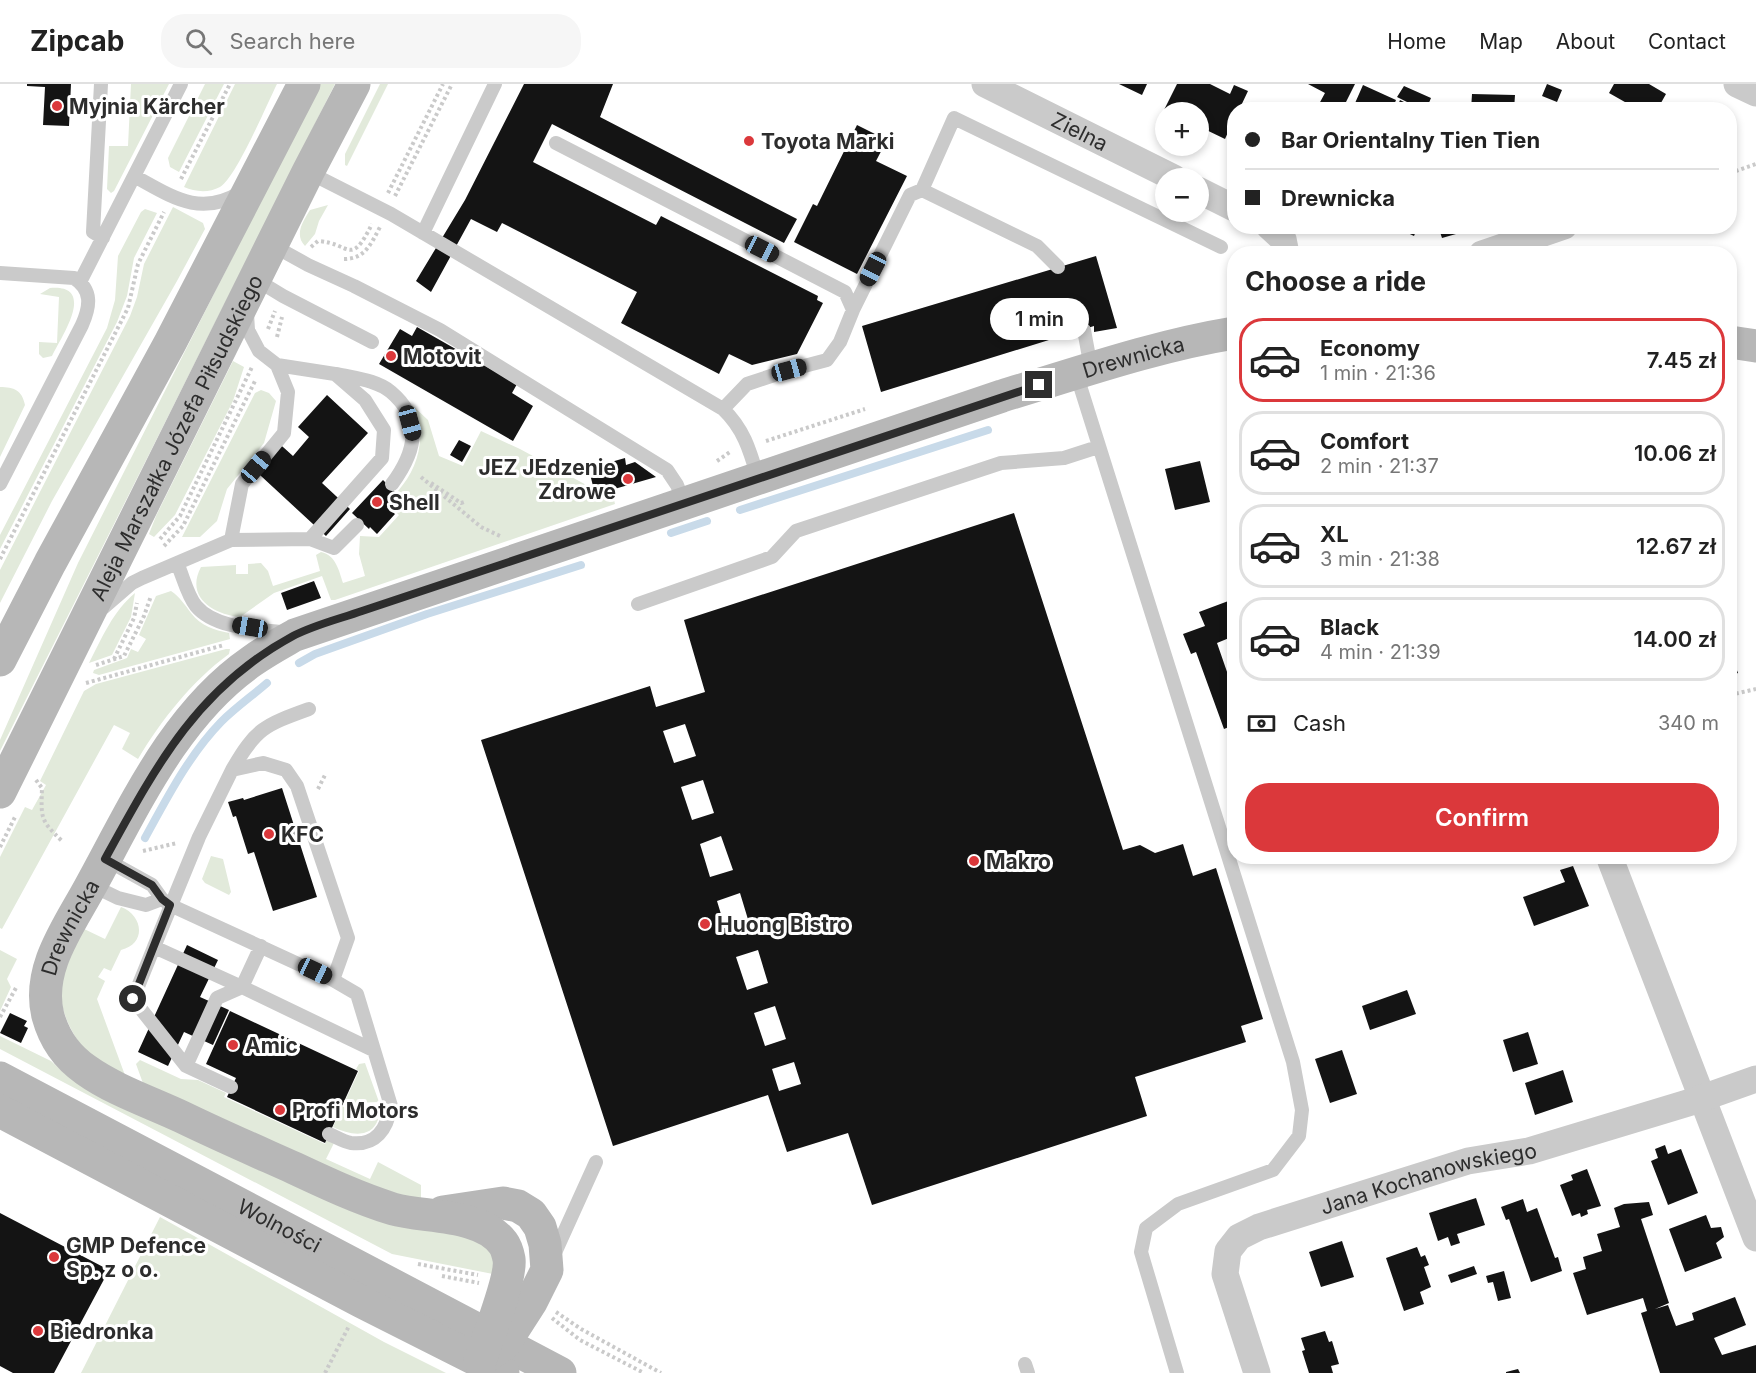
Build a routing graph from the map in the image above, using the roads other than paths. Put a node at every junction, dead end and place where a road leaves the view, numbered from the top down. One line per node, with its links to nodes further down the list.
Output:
1 (101, 84): 19 (lane)
2 (181, 84): 12 (lane)
3 (304, 84): 13 (street, Aleja Marszałka Józefa Piłsudskiego)
4 (354, 84): 11 (street, Aleja Marszałka Józefa Piłsudskiego)
5 (495, 84): 17 (lane)
6 (985, 84): 10 (street, Zielna)
7 (1737, 84): 8 (street)
8 (1756, 93)
9 (556, 143): 27 (lane)
10 (1155, 169)
11 (308, 172): 17 (lane); 20 (street, Aleja Marszałka Józefa Piłsudskiego)
12 (134, 176): 13 (lane); 19 (lane)
13 (253, 184): 49 (street, Aleja Marszałka Józefa Piłsudskiego)
14 (922, 190): 22 (lane); 23 (lane); 27 (lane)
15 (1209, 196): 16 (street)
16 (1227, 204)
17 (423, 232): 36 (lane)
18 (1541, 234): 21 (street)
19 (103, 238): 25 (lane)
20 (272, 245): 26 (street, Aleja Marszałka Józefa Piłsudskiego); 41 (lane)
21 (1505, 246)
22 (1221, 247)
23 (1058, 267)
24 (0, 273): 25 (lane)
25 (80, 282): 39 (lane)
26 (250, 288): 30 (lane); 33 (lane); 47 (street, Aleja Marszałka Józefa Piłsudskiego)
27 (853, 310): 36 (lane)
28 (1084, 330): 34 (lane)
29 (1227, 334): 34 (street, Drewnicka)
30 (372, 342)
31 (1737, 343): 32 (street)
32 (1756, 346)
33 (277, 365): 35 (lane); 44 (lane)
34 (1083, 371): 37 (lane); 38 (street, Drewnicka)
35 (335, 374): 40 (lane); 43 (lane)
36 (723, 409): 38 (lane)
37 (1098, 447): 46 (lane); 53 (lane)
38 (758, 478): 41 (street, Drewnicka)
39 (0, 484)
40 (392, 484)
41 (684, 503): 48 (street, Drewnicka)
42 (357, 525): 43 (lane)
43 (310, 539): 44 (lane)
44 (231, 540): 45 (lane)
45 (177, 563): 47 (lane); 48 (lane)
46 (638, 604)
47 (82, 628): 52 (street, Aleja Marszałka Józefa Piłsudskiego)
48 (295, 635): 56 (street, Drewnicka)
49 (0, 660)
50 (309, 709): 51 (lane)
51 (232, 770): 57 (lane); 60 (lane)
52 (16, 796)
53 (1227, 854)
54 (1230, 864): 76 (lane)
55 (1612, 864): 67 (street)
56 (98, 872): 57 (lane); 57 (lane); 71 (street, Drewnicka)
57 (166, 902): 58 (lane); 59 (lane)
58 (261, 946): 60 (lane); 61 (lane)
59 (154, 947): 61 (lane); 63 (lane)
60 (333, 980): 62 (lane)
61 (242, 987): 62 (lane); 63 (lane)
62 (373, 1050): 69 (lane)
63 (186, 1066): 66 (lane)
64 (0, 1078): 74 (street, Wolności)
65 (1756, 1078): 67 (street, Jana Kochanowskiego)
66 (231, 1087)
67 (1703, 1098): 72 (street); 77 (street, Jana Kochanowskiego)
68 (0, 1111): 74 (street, Wolności)
69 (329, 1134)
70 (596, 1161): 73 (lane)
71 (430, 1214): 73 (street, Drewnicka); 74 (street, Drewnicka)
72 (1756, 1238)
73 (547, 1270): 74 (street)
74 (494, 1353): 75 (street, Wolności)
75 (560, 1373)
76 (1178, 1373)
77 (1257, 1373)

